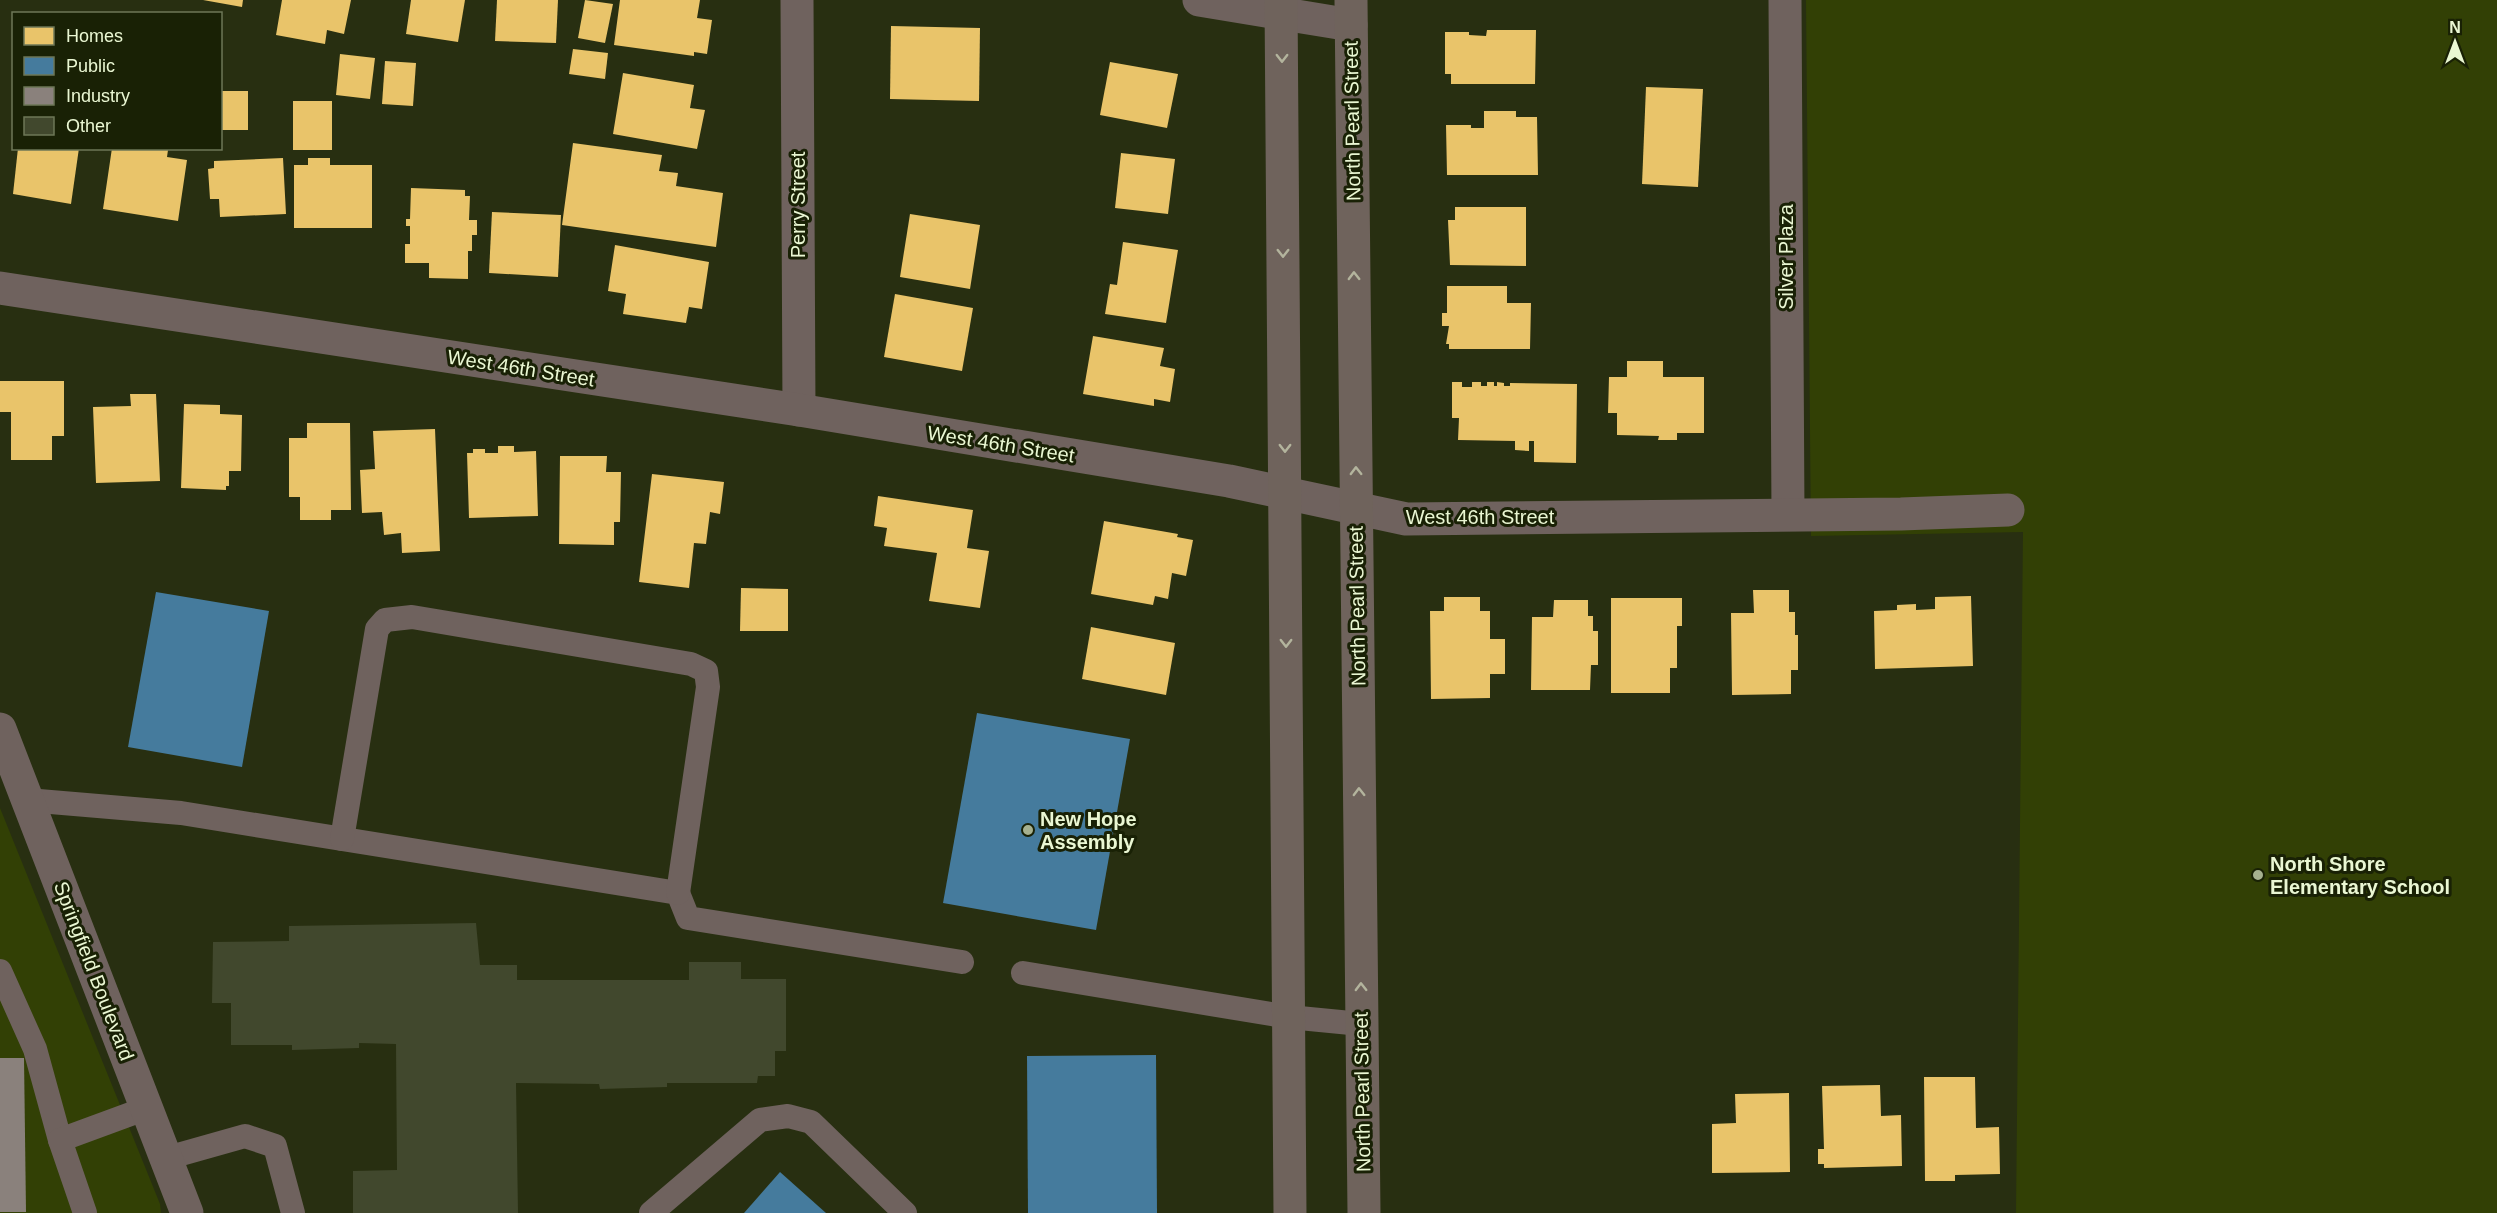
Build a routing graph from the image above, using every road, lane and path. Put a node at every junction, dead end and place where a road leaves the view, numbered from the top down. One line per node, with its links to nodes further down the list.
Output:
1 (797, 0): 7 (street, Perry Street)
2 (1199, 0): 4 (street)
3 (1785, 0): 11 (street, Silver Plaza)
4 (1281, 7): 5 (street); 8 (street, one-way to 8)
5 (1351, 12): 9 (street, North Pearl Street, one-way to 5)
6 (0, 288): 7 (street, West 46th Street)
7 (799, 410): 8 (street, West 46th Street)
8 (1285, 492): 9 (street, West 46th Street); 19 (street, one-way to 19)
9 (1356, 507): 11 (street, West 46th Street); 20 (street, North Pearl Street, one-way to 9)
10 (2008, 510): 11 (street, West 46th Street)
11 (1788, 514)
12 (0, 729): 13 (street, Springfield Boulevard)
13 (27, 800): 14 (lane); 21 (street, Springfield Boulevard)
14 (342, 839): 15 (lane); 15 (lane)
15 (678, 893): 16 (lane)
16 (962, 963)
17 (0, 971): 22 (lane)
18 (1023, 973): 19 (lane)
19 (1289, 1017): 20 (lane); 29 (street)
20 (1361, 1024): 30 (street, North Pearl Street)
21 (147, 1108): 22 (lane); 23 (street, Springfield Boulevard)
22 (60, 1140): 24 (lane)
23 (167, 1158): 25 (street, Springfield Boulevard); 26 (lane)
24 (86, 1213)
25 (187, 1213)
26 (293, 1213)
27 (651, 1213): 28 (lane)
28 (904, 1213)
29 (1290, 1213)
30 (1364, 1213)

